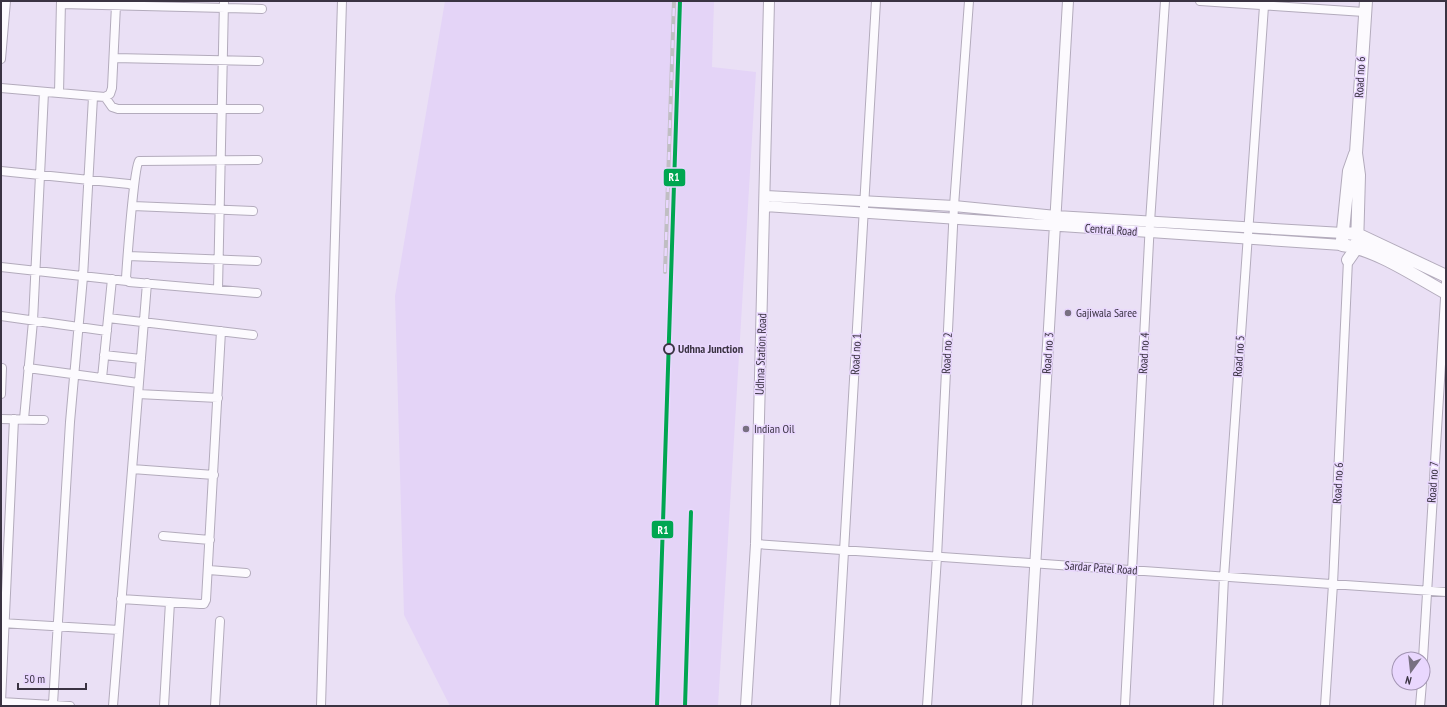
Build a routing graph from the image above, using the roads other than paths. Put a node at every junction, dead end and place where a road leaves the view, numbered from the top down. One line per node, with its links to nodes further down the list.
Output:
1 (6, 1): 17 (street)
2 (342, 1): 117 (street)
3 (769, 1): 34 (street, Udhna Station Road)
4 (876, 1): 35 (street, Road no 1)
5 (969, 1): 38 (street, Road no 2)
6 (1068, 1): 43 (street, Road no 3)
7 (1165, 1): 44 (street, Road no 4)
8 (1200, 1): 13 (street)
9 (61, 2): 12 (street); 22 (street)
10 (128, 3): 11 (street); 12 (street)
11 (224, 4): 15 (street); 18 (street)
12 (116, 5): 16 (street)
13 (1264, 6): 14 (street); 45 (street, Road no 5)
14 (1365, 7): 27 (main road, Road no 6)
15 (262, 9)
16 (114, 58): 18 (street); 24 (street)
17 (1, 59)
18 (222, 61): 19 (street); 25 (street)
19 (259, 61)
20 (1, 88): 21 (street)
21 (44, 92): 22 (street); 31 (street)
22 (59, 93): 23 (street)
23 (93, 97): 24 (street); 32 (street)
24 (104, 97): 25 (street)
25 (220, 109): 26 (street); 28 (street)
26 (259, 109)
27 (1356, 153): 47 (main road, Road no 6); 48 (main road, Road no 6)
28 (220, 160): 29 (street); 33 (street); 39 (street)
29 (258, 160)
30 (1, 171): 31 (street)
31 (40, 175): 32 (street); 57 (street)
32 (88, 181): 33 (street); 59 (street)
33 (134, 186): 36 (street)
34 (766, 196): 35 (street, Central Road); 37 (street, Udhna Station Road)
35 (865, 201): 38 (street, Central Road); 41 (street, Road no 1)
36 (133, 206): 39 (street); 52 (street)
37 (766, 206): 41 (street, Central Road); 92 (street, Udhna Station Road)
38 (954, 206): 42 (street, Road no 2); 43 (street, Central Road)
39 (219, 210): 40 (street); 53 (street)
40 (253, 211)
41 (864, 212): 42 (street, Central Road); 93 (street, Road no 1)
42 (954, 218): 43 (street, Central Road); 94 (street, Road no 2)
43 (1056, 221): 44 (street, Central Road); 46 (street, Central Road); 95 (street, Road no 3)
44 (1150, 222): 45 (street, Central Road); 46 (street, Road no 4)
45 (1248, 227): 47 (street, Central Road); 49 (street, Road no 5)
46 (1150, 232): 49 (street, Central Road); 97 (street, Road no 4)
47 (1343, 232): 48 (main road, Central Road); 50 (main road, Road no 6)
48 (1357, 234): 51 (main road, Road no 6); 58 (main road, Central Road)
49 (1247, 239): 50 (street, Central Road); 99 (street, Road no 5)
50 (1342, 245): 51 (main road, Central Road); 54 (main road, Road no 6)
51 (1356, 247): 54 (main road, Road no 6); 64 (main road, Central Road)
52 (128, 256): 53 (street); 61 (street)
53 (218, 259): 55 (street); 63 (street)
54 (1348, 260): 100 (street, Road no 6)
55 (257, 261)
56 (1, 267): 57 (street)
57 (36, 271): 59 (street); 68 (street)
58 (1446, 276)
59 (83, 277): 60 (street); 70 (street)
60 (112, 280): 61 (street); 67 (street)
61 (127, 281): 62 (street)
62 (147, 283): 63 (street); 69 (street)
63 (218, 289): 65 (street)
64 (1446, 289): 101 (street, Road no 7)
65 (257, 293)
66 (1, 316): 68 (street)
67 (108, 318): 69 (street); 71 (street)
68 (33, 321): 70 (street); 77 (street)
69 (144, 322): 72 (street); 75 (street)
70 (78, 327): 71 (street); 78 (street)
71 (107, 331): 74 (street)
72 (221, 331): 73 (street); 83 (street)
73 (253, 335)
74 (104, 355): 75 (street); 79 (street)
75 (141, 359): 80 (street)
76 (2, 368): 81 (street)
77 (28, 368): 78 (street); 86 (street)
78 (74, 375): 79 (street); 107 (street)
79 (102, 378): 80 (street)
80 (138, 383): 82 (street)
81 (1, 394)
82 (138, 394): 83 (street); 88 (street)
83 (218, 398): 89 (street)
84 (1, 419): 85 (street)
85 (14, 419): 86 (street); 106 (street)
86 (24, 419): 87 (street)
87 (44, 420)
88 (132, 469): 89 (street); 103 (street)
89 (214, 475): 91 (street)
90 (163, 536): 91 (street)
91 (210, 540): 96 (street)
92 (756, 544): 93 (street, Sardar Patel Road); 118 (street, Udhna Station Road)
93 (844, 550): 94 (street, Sardar Patel Road); 119 (street, Road no 1)
94 (937, 557): 95 (street, Sardar Patel Road); 120 (street, Road no 2)
95 (1034, 564): 97 (street, Sardar Patel Road); 121 (street, Road no 3)
96 (209, 570): 98 (street); 104 (street)
97 (1133, 570): 99 (street, Sardar Patel Road); 122 (street, Road no 4)
98 (246, 574)
99 (1224, 577): 100 (street, Sardar Patel Road); 123 (street, Road no 5)
100 (1333, 584): 101 (street, Sardar Patel Road); 124 (street, Road no 6)
101 (1427, 591): 102 (street, Sardar Patel Road); 109 (street, Road no 7)
102 (1446, 592)
103 (121, 599): 104 (street); 108 (street)
104 (170, 602): 115 (street)
105 (220, 621): 116 (street)
106 (3, 623): 107 (street); 111 (street)
107 (58, 626): 108 (street); 112 (street)
108 (119, 630): 114 (street)
109 (1423, 651)
110 (1421, 691): 125 (street)
111 (1, 702): 112 (street)
112 (53, 704): 113 (street)
113 (70, 706)
114 (113, 706)
115 (164, 706)
116 (215, 706)
117 (321, 706)
118 (746, 706)
119 (835, 706)
120 (928, 706)
121 (1027, 706)
122 (1125, 706)
123 (1218, 706)
124 (1325, 706)
125 (1420, 706)

